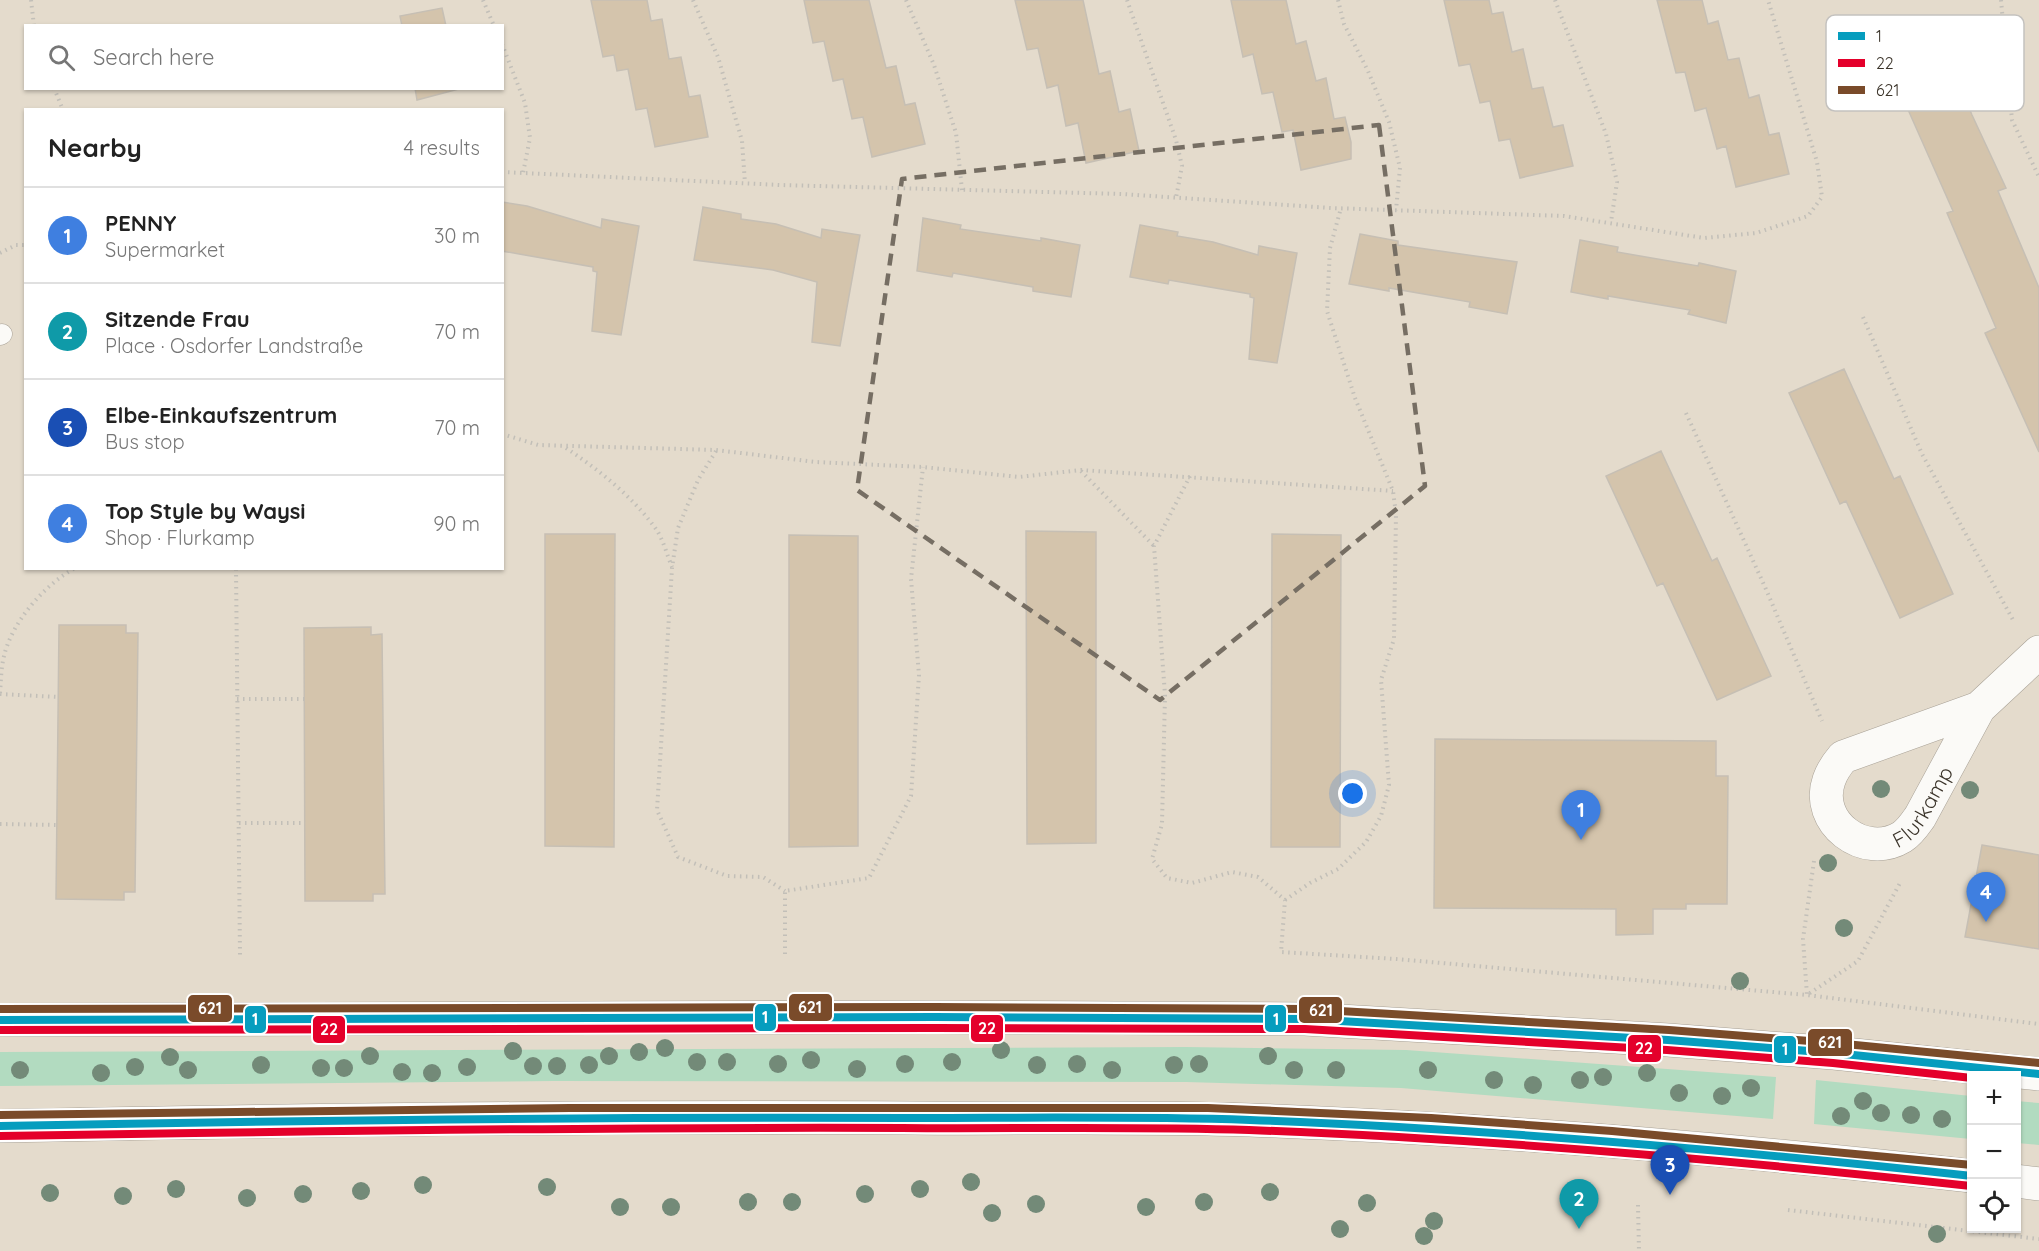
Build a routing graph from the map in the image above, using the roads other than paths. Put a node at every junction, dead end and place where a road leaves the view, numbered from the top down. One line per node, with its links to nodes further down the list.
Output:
1 (2039, 652): 2 (main road, Flurkamp)
2 (1979, 708): 2 (main road, Flurkamp)
3 (0, 1020): 4 (main road)
4 (2039, 1074)
5 (0, 1126): 6 (main road)
6 (1967, 1176)
7 (2021, 1182): 8 (main road)
8 (2039, 1184)

